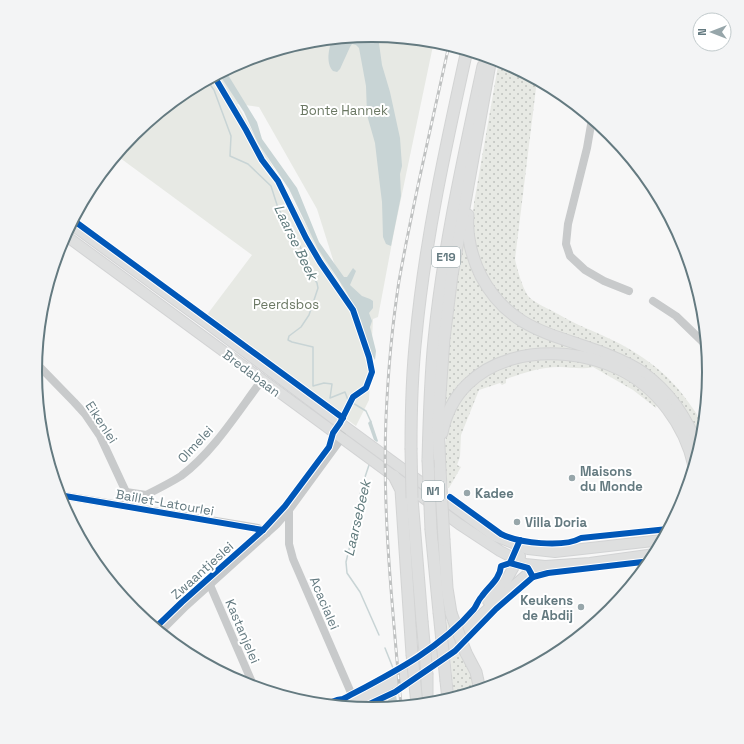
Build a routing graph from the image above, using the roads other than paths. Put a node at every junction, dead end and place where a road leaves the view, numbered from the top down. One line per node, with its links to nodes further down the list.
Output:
1 (467, 56): 40 (highway, E19, bridge)
2 (484, 62): 44 (highway, E19, bridge)
3 (490, 64): 5 (highway)
4 (591, 125): 8 (street)
5 (471, 172): 15 (highway); 16 (highway)
6 (75, 227): 13 (main road, Bredabaan / N1)
7 (70, 239): 14 (main road, Bredabaan / N1)
8 (629, 291)
9 (653, 301): 10 (street)
10 (700, 339)
11 (42, 369): 19 (street, Eikenlei)
12 (259, 384): 20 (street, Olmelei)
13 (341, 424): 14 (street, Zwaantjeslei); 22 (main road, Bredabaan / N1)
14 (341, 439): 18 (main road, Bredabaan / N1); 25 (street, Zwaantjeslei)
15 (695, 440)
16 (439, 452): 17 (highway); 39 (highway, bridge)
17 (691, 457)
18 (394, 476): 26 (main road, Bredabaan / N1); 47 (highway, bridge)
19 (126, 492): 20 (street); 23 (street)
20 (146, 495): 24 (street)
21 (66, 496): 23 (street, Baillet-Latourlei)
22 (447, 501): 26 (street); 30 (main road, Bredabaan / N1)
23 (123, 506): 24 (street, Baillet-Latourlei)
24 (144, 510): 27 (street, Baillet-Latourlei)
25 (289, 510): 27 (street, Zwaantjeslei); 49 (street, Acacialei)
26 (441, 511): 31 (main road, Bredabaan / N1)
27 (267, 533): 36 (street, Zwaantjeslei)
28 (656, 541): 29 (main road, Bredabaan / N1)
29 (626, 544): 30 (main road, Bredabaan / N1); 33 (main road)
30 (528, 549): 34 (main road)
31 (500, 552): 34 (main road, Bredabaan / N1); 37 (main road)
32 (646, 555): 33 (main road, Bredabaan / N1)
33 (628, 557): 35 (main road, Bredabaan / N1)
34 (521, 563): 35 (main road, Bredabaan / N1); 37 (main road)
35 (545, 566): 37 (main road)
36 (210, 585): 38 (street, Zwaantjeslei); 41 (street, Kastanjelei)
37 (507, 586): 48 (main road)
38 (164, 628)
39 (476, 672): 42 (highway); 43 (highway)
40 (427, 674): 45 (highway); 46 (highway, E19)
41 (251, 679)
42 (483, 682)
43 (479, 684)
44 (447, 693)
45 (427, 697)
46 (429, 697)
47 (416, 699)
48 (356, 701)
49 (354, 702)

